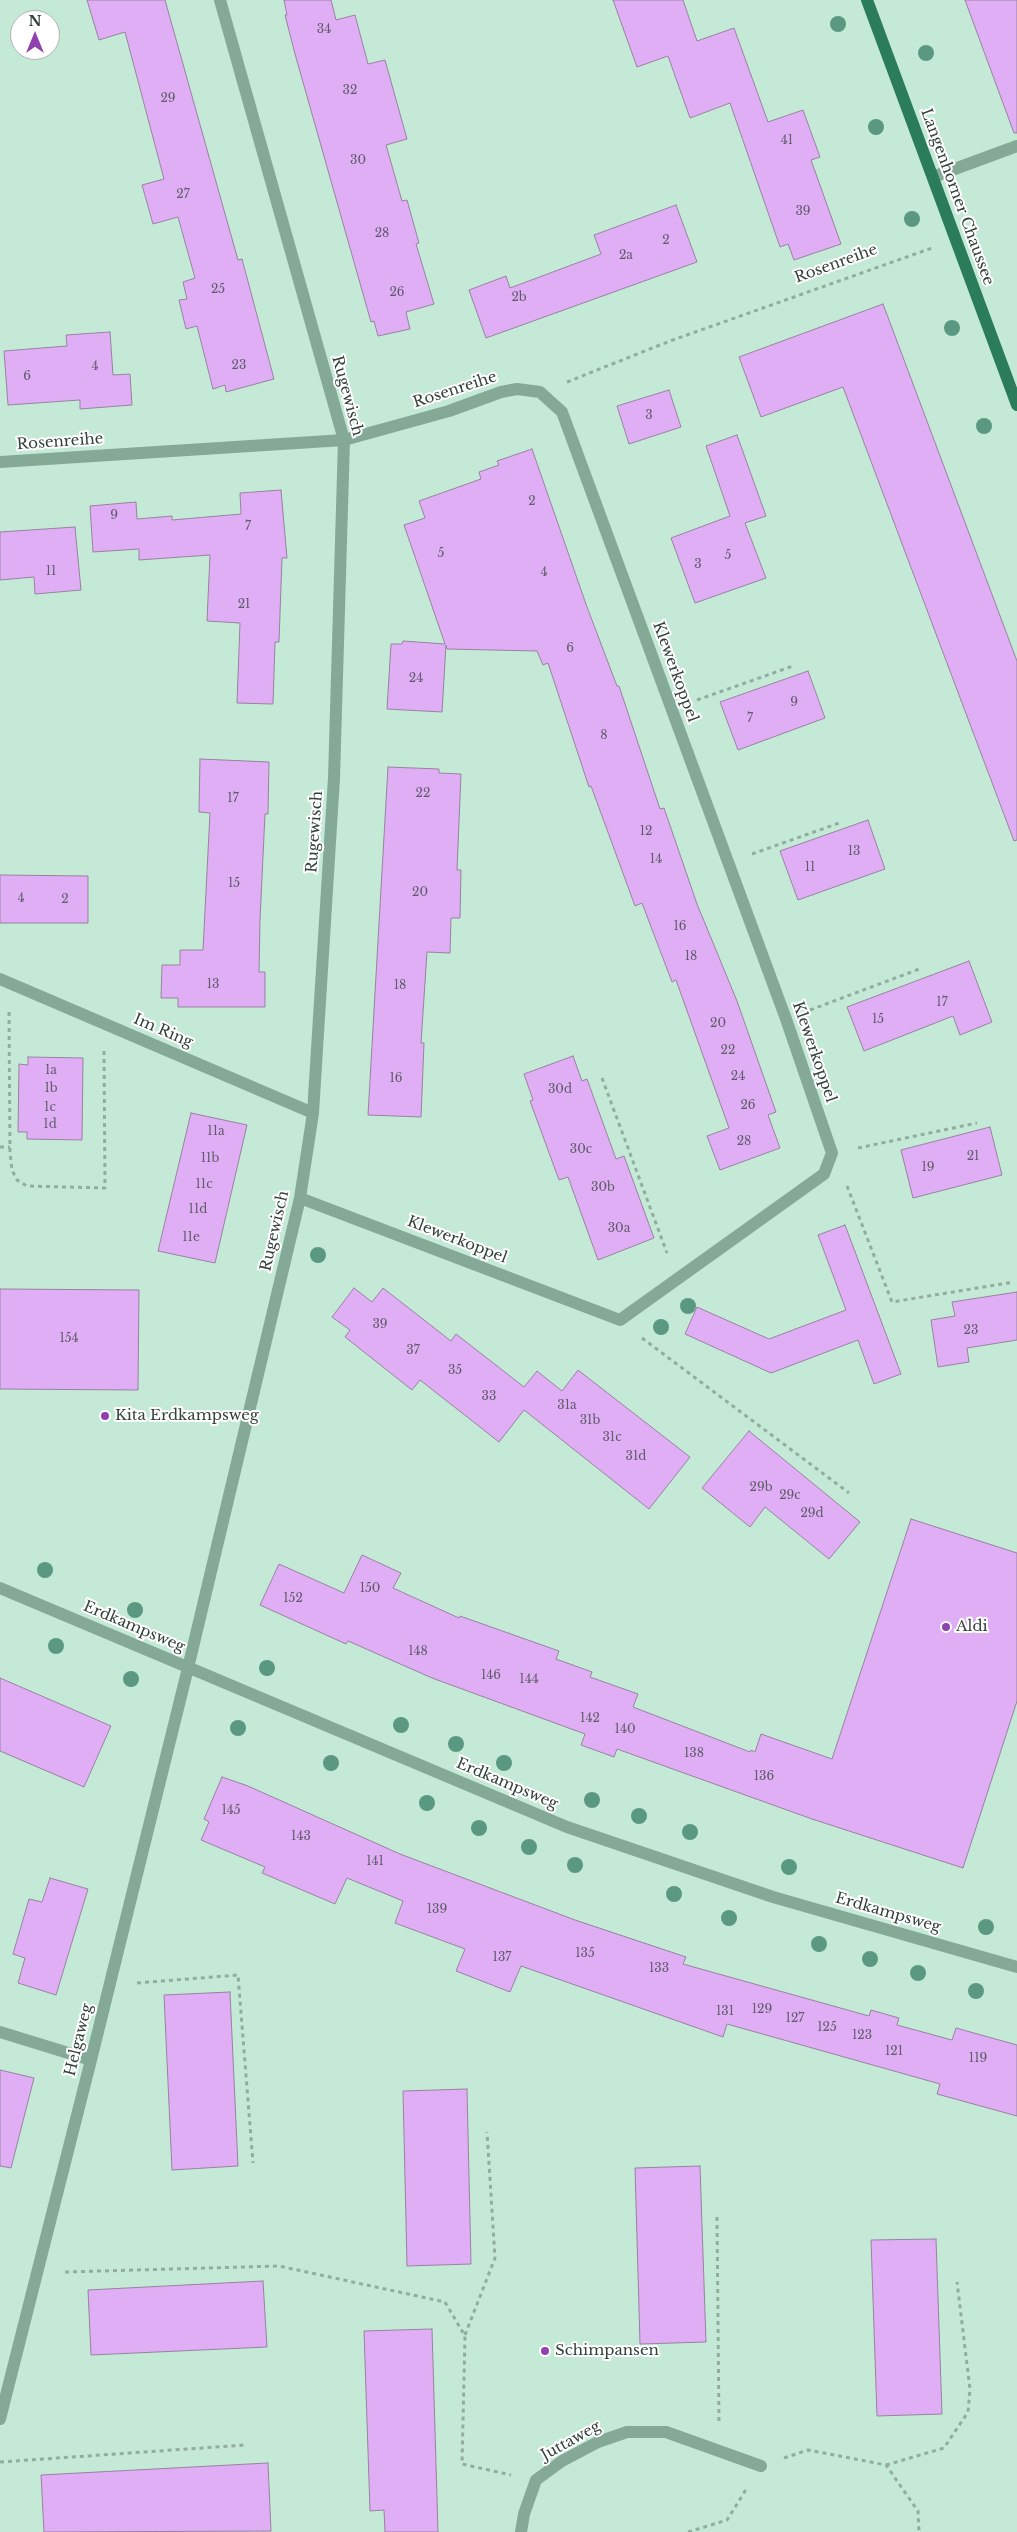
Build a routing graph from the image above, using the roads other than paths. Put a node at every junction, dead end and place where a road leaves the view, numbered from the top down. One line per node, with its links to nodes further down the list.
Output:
1 (220, 0): 7 (street, Rugewisch)
2 (867, 0): 4 (main road, Langenhorner Chaussee)
3 (1017, 146): 4 (street)
4 (933, 177): 6 (main road, Langenhorner Chaussee)
5 (540, 392): 7 (street, Rosenreihe); 11 (street, Klewerkoppel)
6 (1017, 405)
7 (344, 440): 8 (street, Rosenreihe); 10 (street, Rugewisch)
8 (0, 462)
9 (4, 980): 10 (street, Im Ring)
10 (313, 1113): 11 (street, Rugewisch)
11 (300, 1198): 13 (street, Rugewisch)
12 (0, 1588): 13 (street, Erdkampsweg)
13 (188, 1668): 14 (street, Erdkampsweg); 16 (street, Helgaweg)
14 (1017, 1967)
15 (0, 2032): 16 (street)
16 (92, 2060): 17 (street, Helgaweg)
17 (2, 2399): 18 (street, Helgaweg)
18 (0, 2419)
19 (761, 2466): 20 (street, Juttaweg)
20 (520, 2532)

